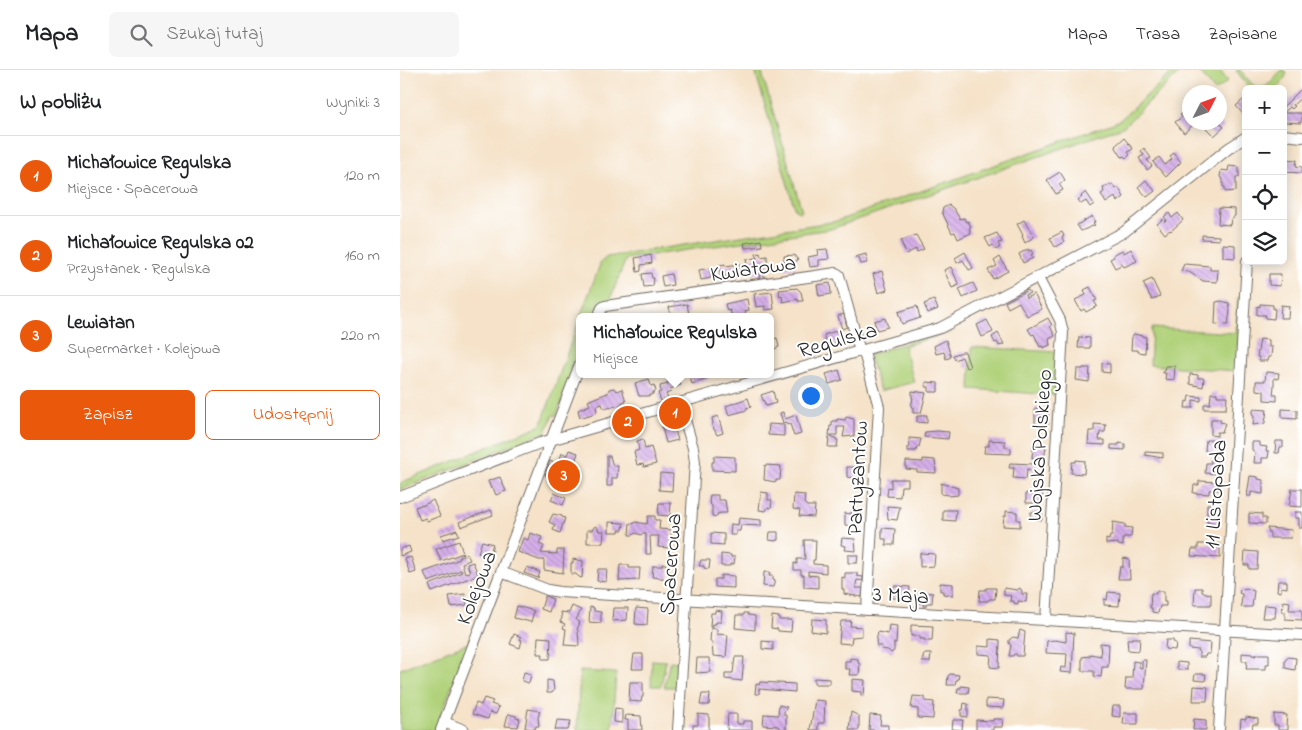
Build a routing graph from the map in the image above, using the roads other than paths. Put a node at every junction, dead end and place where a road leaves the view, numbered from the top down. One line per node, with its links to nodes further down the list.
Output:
1 (1287, 136): 2 (street)
2 (1302, 137)
3 (1242, 140): 5 (street, Regulska)
4 (1247, 265): 20 (street, 11 Listopada)
5 (1038, 278): 7 (street, Regulska); 19 (street, Wojska Polskiego)
6 (600, 313): 7 (street, Kwiatowa)
7 (862, 351): 9 (street, Regulska); 18 (street, Partyzantów)
8 (576, 374): 12 (street)
9 (774, 376)
10 (768, 378): 11 (street, Regulska)
11 (680, 403): 12 (street, Regulska); 17 (street, Spacerowa)
12 (551, 440): 13 (street, Regulska); 14 (street, Kolejowa)
13 (532, 446): 14 (street); 15 (street, Regulska)
14 (544, 457): 16 (street, Kolejowa)
15 (400, 497)
16 (501, 572): 17 (street, 3 Maja); 22 (street, Kolejowa)
17 (686, 600): 18 (street, 3 Maja); 24 (street, Spacerowa)
18 (867, 610): 19 (street, 3 Maja)
19 (1046, 620): 20 (street, 3 Maja)
20 (1224, 631): 21 (street, 3 Maja); 25 (street, 11 Listopada)
21 (1302, 635)
22 (443, 726): 23 (street)
23 (464, 730)
24 (678, 730)
25 (1218, 730)

